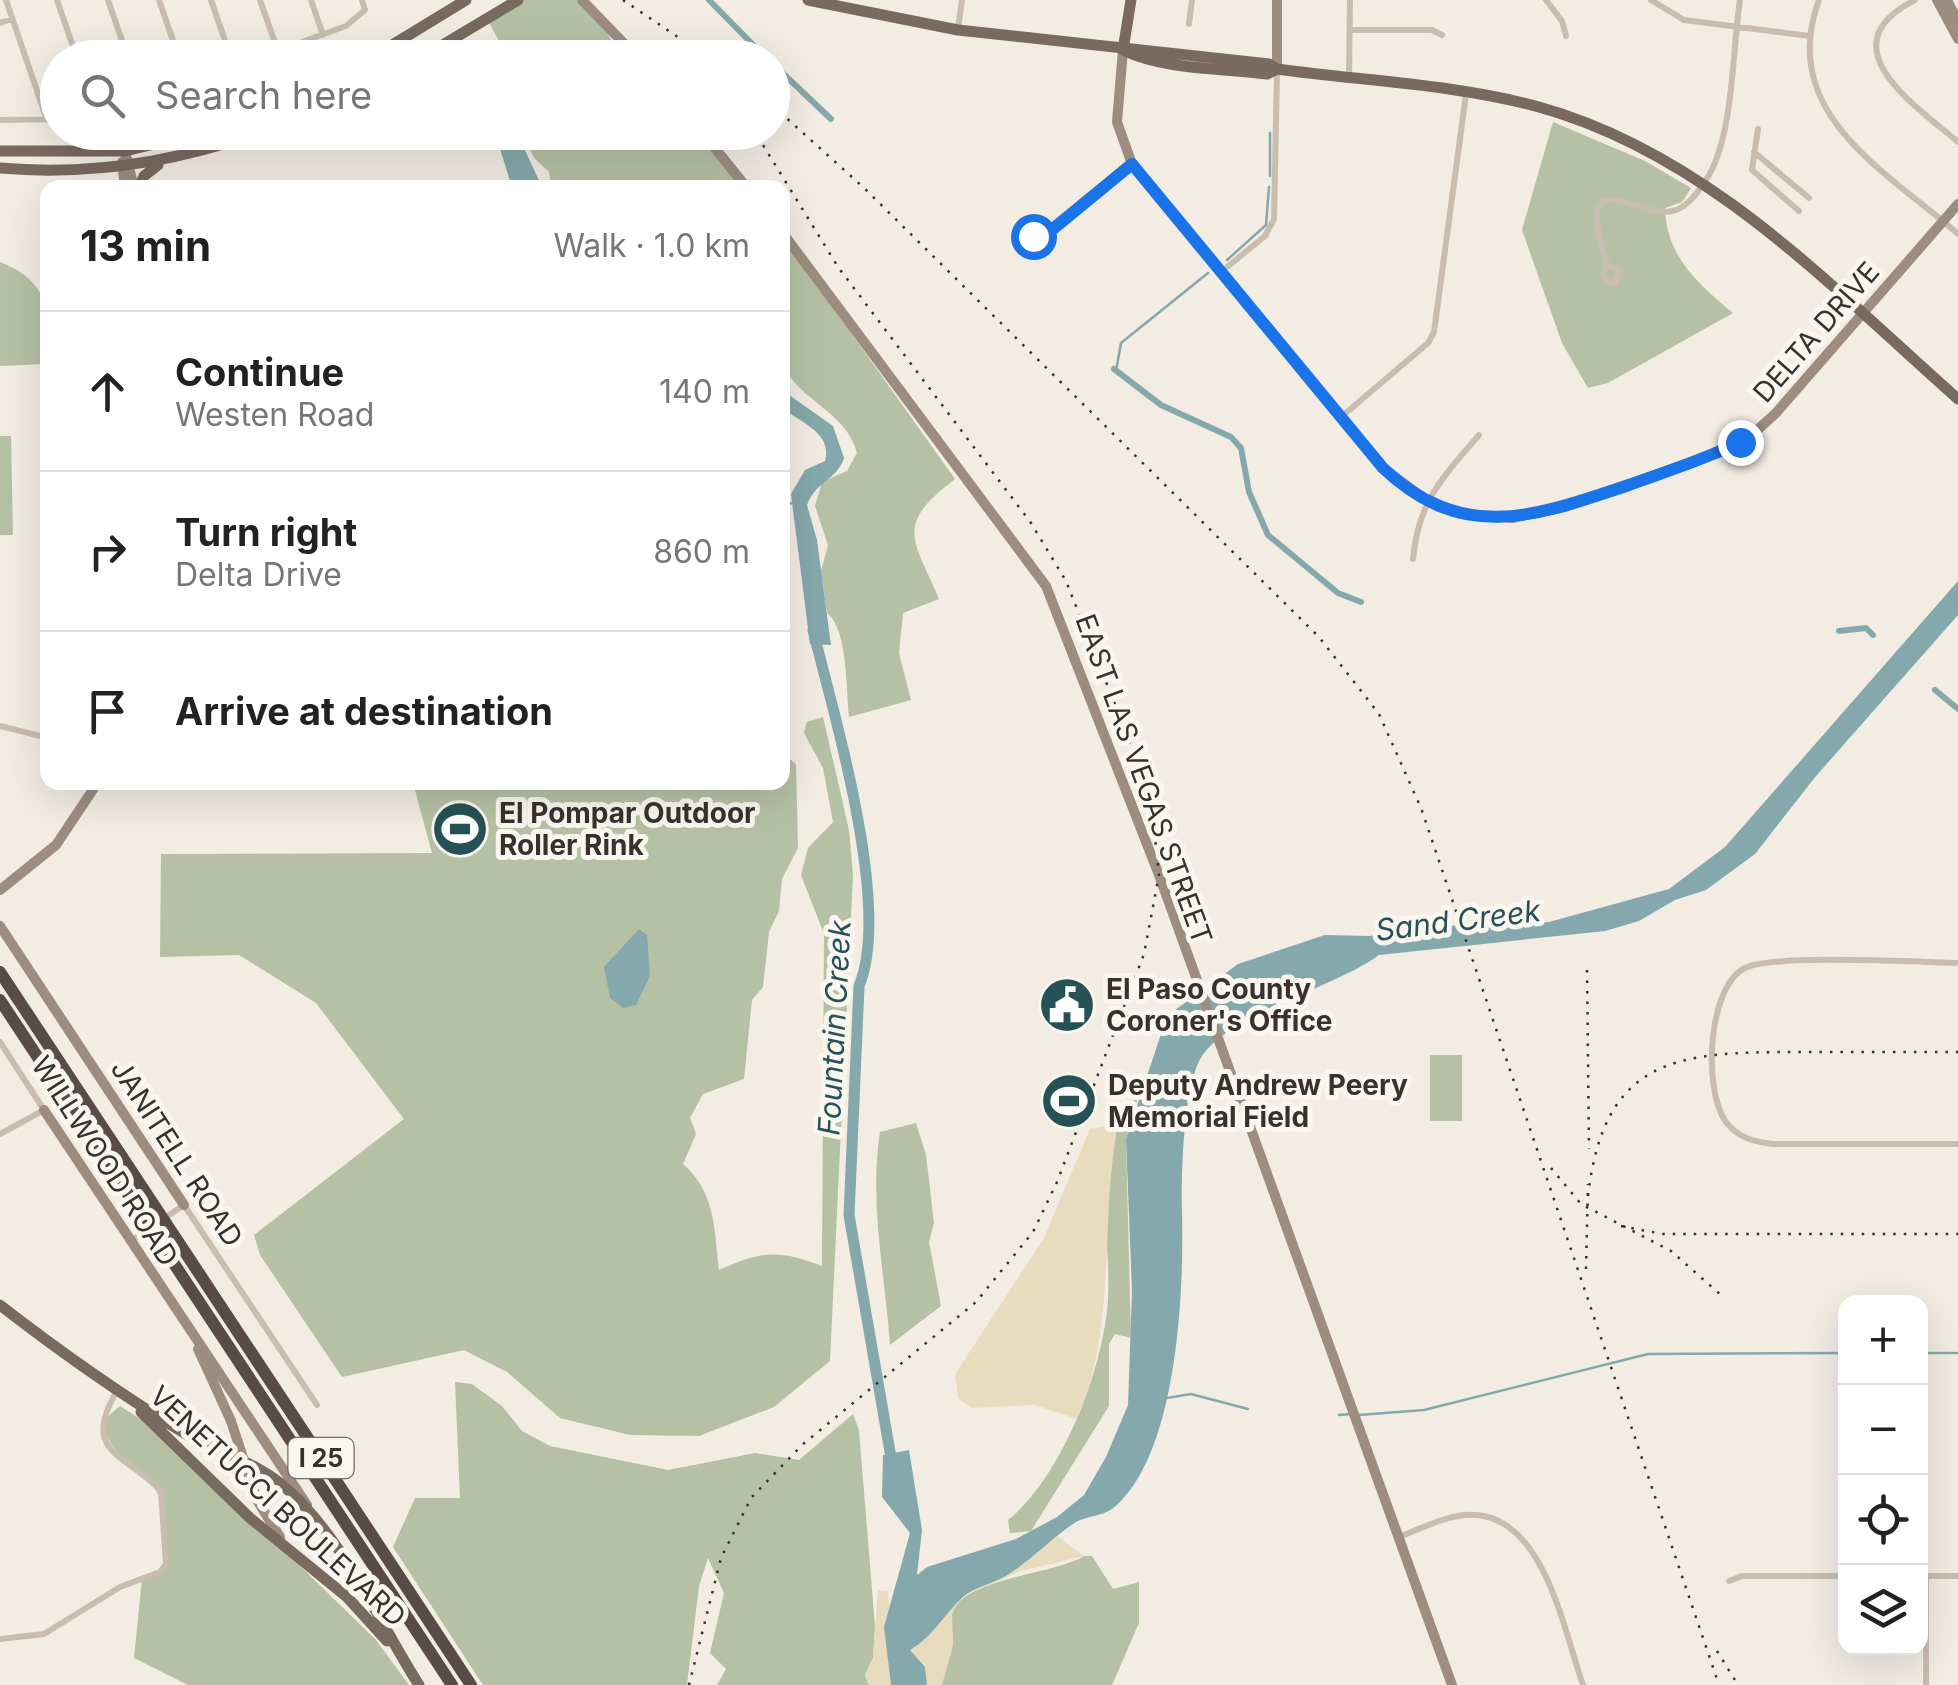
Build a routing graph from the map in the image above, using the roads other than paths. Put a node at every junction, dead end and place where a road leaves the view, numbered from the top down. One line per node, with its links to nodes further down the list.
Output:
1 (6, 0): 25 (street)
2 (56, 0): 37 (street)
3 (108, 0): 38 (street)
4 (159, 0): 39 (street)
5 (210, 0): 40 (street)
6 (260, 0): 41 (street)
7 (311, 0): 32 (street)
8 (362, 0): 32 (street)
9 (466, 0): 43 (main road)
10 (518, 0): 44 (main road)
11 (582, 0): 45 (street)
12 (808, 0): 30 (main road)
13 (962, 0): 30 (street)
14 (1131, 0): 46 (main road)
15 (1192, 0): 28 (street)
16 (1277, 0): 47 (street)
17 (1350, 0): 31 (street)
18 (1546, 0): 34 (street)
19 (1651, 0): 29 (street)
20 (1740, 0): 29 (street)
21 (1819, 0): 35 (street)
22 (1915, 0): 54 (street)
23 (1936, 0): 36 (street)
24 (1947, 0): 26 (street)
25 (12, 19): 27 (street); 50 (street)
26 (1958, 22)
27 (0, 24)
28 (1189, 24)
29 (1735, 28): 35 (street); 69 (street)
30 (958, 30): 46 (main road)
31 (1350, 30): 33 (street); 48 (street)
32 (323, 35): 42 (street)
33 (1442, 36)
34 (1566, 36)
35 (1810, 36): 73 (street)
36 (1958, 39)
37 (70, 40)
38 (122, 40)
39 (173, 40)
40 (224, 40)
41 (274, 40)
42 (309, 40)
43 (400, 40)
44 (451, 40)
45 (621, 40)
46 (1123, 50): 47 (main road); 62 (street, DELTA DRIVE)
47 (1276, 70): 48 (main road); 78 (street)
48 (1349, 79): 49 (main road)
49 (1466, 94): 69 (main road); 81 (street)
50 (40, 100)
51 (0, 120): 52 (street)
52 (40, 120)
53 (1758, 129): 60 (street)
54 (1958, 142)
55 (129, 150): 59 (main road)
56 (201, 150): 61 (main road)
57 (716, 150): 68 (street)
58 (0, 151): 59 (main road)
59 (125, 151): 63 (street)
60 (1753, 151): 70 (street); 72 (street)
61 (166, 160): 63 (main road); 67 (main road)
62 (1132, 164): 75 (street); 78 (street, DELTA DRIVE)
63 (126, 166): 64 (main road); 65 (street); 66 (street)
64 (0, 168)
65 (125, 180)
66 (133, 180)
67 (142, 180)
68 (741, 180)
69 (1705, 182): 77 (street); 79 (main road)
70 (1809, 198)
71 (1958, 204): 73 (street, DELTA DRIVE)
72 (1799, 211)
73 (1943, 221): 74 (street); 79 (street, DELTA DRIVE)
74 (1958, 234)
75 (1033, 236)
76 (790, 243): 106 (street, EAST LAS VEGAS STREET)
77 (1608, 265)
78 (1220, 272): 81 (street, DELTA DRIVE)
79 (1862, 316): 80 (main road); 83 (street, DELTA DRIVE)
80 (1958, 399)
81 (1340, 418): 83 (street, DELTA DRIVE)
82 (1479, 435): 83 (street)
83 (1429, 502): 84 (street)
84 (1413, 559)
85 (0, 726): 86 (street)
86 (40, 736)
87 (93, 790): 88 (street)
88 (0, 890)
89 (0, 926): 97 (street, JANITELL ROAD)
90 (1958, 962): 96 (street)
91 (0, 972): 117 (highway, I 25)
92 (0, 1000): 116 (highway, I 25)
93 (0, 1042): 94 (street, WILLWOOD ROAD)
94 (44, 1110): 95 (street); 100 (street, WILLWOOD ROAD)
95 (0, 1134)
96 (1958, 1144)
97 (184, 1205): 98 (street); 104 (street, JANITELL ROAD)
98 (169, 1215)
99 (144, 1232): 100 (street)
100 (131, 1241): 101 (street, WILLWOOD ROAD)
101 (173, 1304): 105 (street, WILLWOOD ROAD); 107 (street, WILLWOOD ROAD, bridge)
102 (0, 1306): 103 (main road, VENETUCCI BOULEVARD)
103 (118, 1390): 105 (main road, VENETUCCI BOULEVARD); 107 (main road, VENETUCCI BOULEVARD); 112 (street)
104 (317, 1405)
105 (326, 1536): 114 (main road, VENETUCCI BOULEVARD)
106 (1398, 1538): 118 (street, EAST LAS VEGAS STREET); 119 (street)
107 (311, 1567): 114 (main road, VENETUCCI BOULEVARD)
108 (1838, 1576): 111 (street)
109 (1928, 1576): 110 (street)
110 (1958, 1576)
111 (1729, 1581)
112 (0, 1639)
113 (1925, 1655): 120 (street)
114 (402, 1660): 115 (main road, VENETUCCI BOULEVARD)
115 (419, 1685)
116 (452, 1685)
117 (471, 1685)
118 (1452, 1685)
119 (1583, 1685)
120 (1926, 1685)

